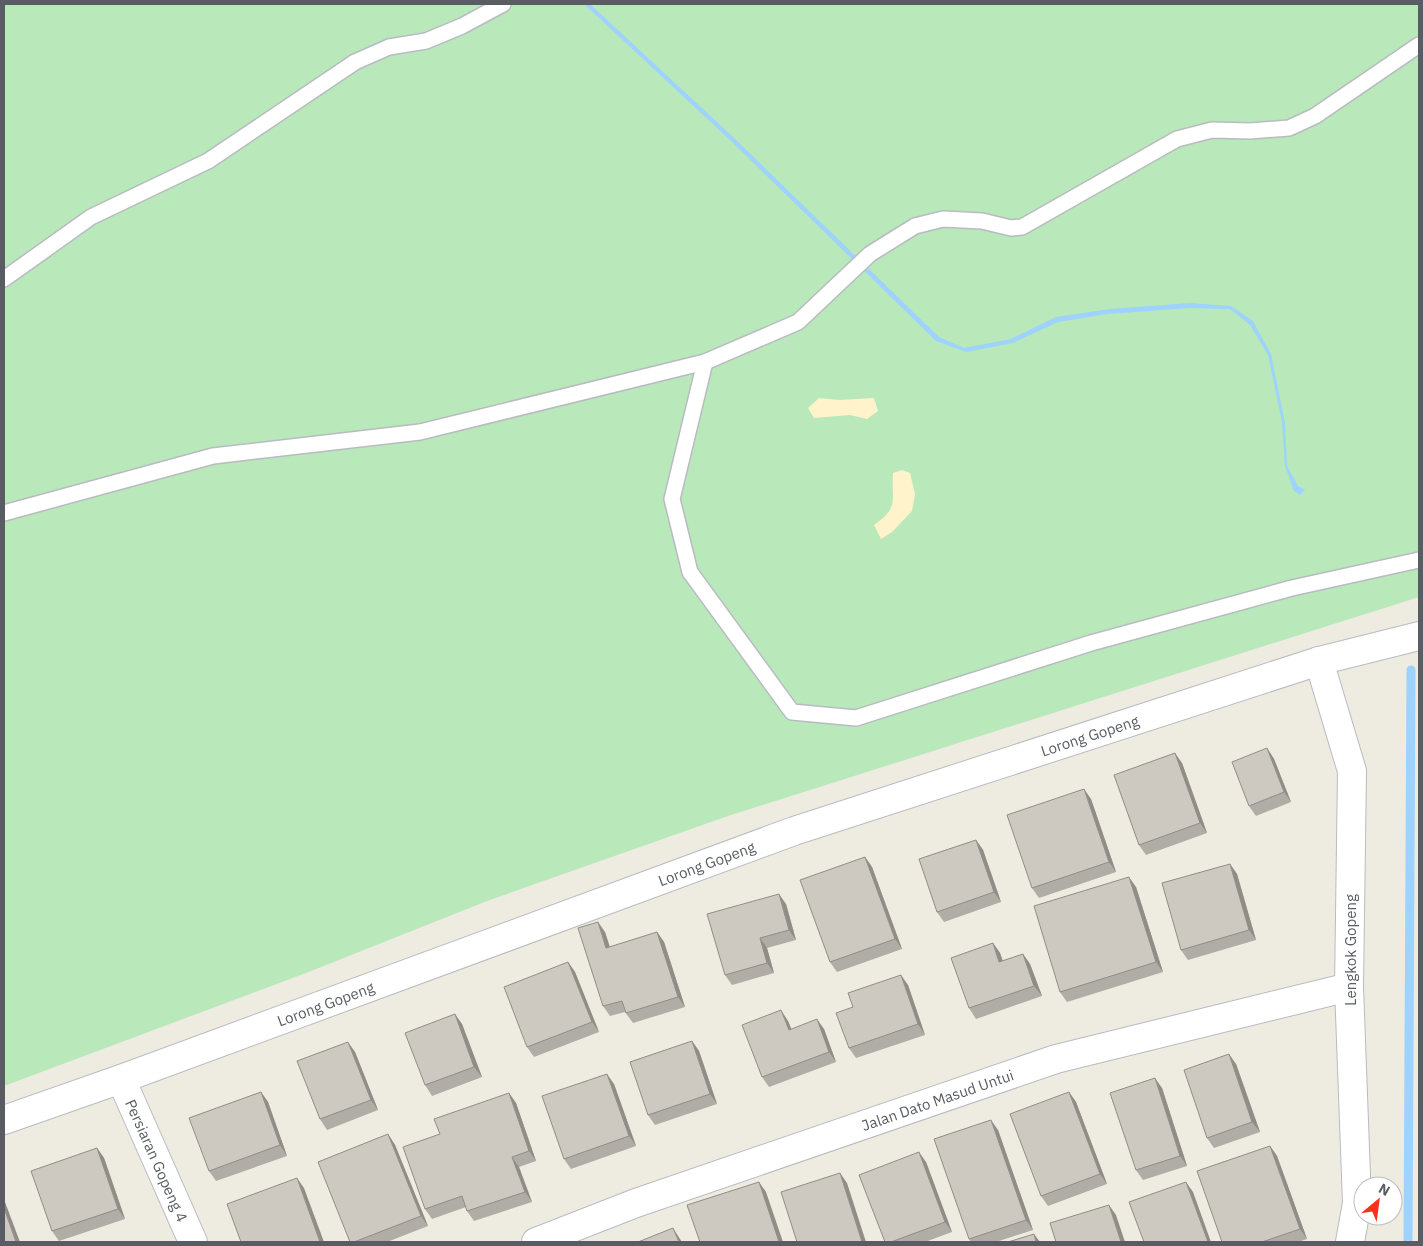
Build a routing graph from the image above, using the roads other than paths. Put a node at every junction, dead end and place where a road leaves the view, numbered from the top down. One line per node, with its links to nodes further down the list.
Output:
1 (502, 4): 3 (lane)
2 (1419, 45): 4 (lane)
3 (4, 279)
4 (705, 362): 5 (lane); 6 (lane)
5 (4, 513)
6 (1419, 560)
7 (1419, 636): 8 (street, Lorong Gopeng)
8 (1319, 661): 9 (street, Lengkok Gopeng); 10 (street, Lorong Gopeng)
9 (1348, 987): 13 (street, Jalan Dato Masud Untui); 14 (street, Lengkok Gopeng)
10 (121, 1079): 11 (street, Lorong Gopeng); 12 (street, Persiaran Gopeng 4)
11 (4, 1120)
12 (193, 1242)
13 (536, 1242)
14 (1350, 1242)

